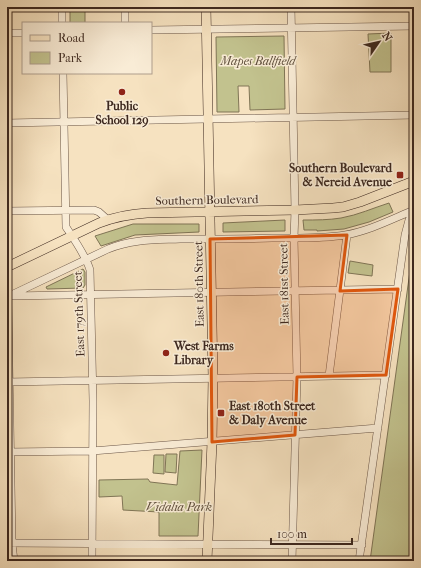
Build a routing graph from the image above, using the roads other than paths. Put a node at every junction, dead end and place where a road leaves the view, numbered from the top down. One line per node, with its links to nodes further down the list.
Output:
1 (62, 7): 5 (street)
2 (125, 7): 6 (street)
3 (206, 7): 10 (main road, East 180th Street)
4 (291, 7): 8 (street, East 181st Street)
5 (62, 22)
6 (125, 22)
7 (414, 26): 8 (street)
8 (292, 28): 10 (street); 15 (street, East 181st Street)
9 (152, 30): 10 (street)
10 (206, 30): 16 (main road, East 180th Street)
11 (7, 33): 12 (street)
12 (22, 33)
13 (63, 74): 18 (street, East 179th Street)
14 (414, 116): 15 (street)
15 (293, 118): 16 (street); 21 (street, East 181st Street)
16 (208, 119): 18 (street); 24 (main road, East 180th Street)
17 (7, 122): 18 (street)
18 (64, 122): 20 (street, East 179th Street)
19 (414, 181): 21 (main road, Southern Boulevard)
20 (66, 210): 23 (street); 25 (street); 27 (street, East 179th Street)
21 (295, 210): 24 (main road, Southern Boulevard); 28 (street, East 181st Street)
22 (414, 210): 26 (street); 32 (street)
23 (7, 211)
24 (209, 212): 25 (main road, Southern Boulevard); 29 (main road, East 180th Street)
25 (108, 220): 27 (main road, Southern Boulevard)
26 (347, 235): 28 (street); 34 (street)
27 (72, 236): 30 (street, East 179th Street); 31 (main road, Southern Boulevard)
28 (294, 238): 29 (street); 33 (street, East 181st Street)
29 (210, 239): 30 (street); 35 (main road, East 180th Street)
30 (86, 260): 36 (street, East 179th Street); 37 (street)
31 (7, 268): 37 (street)
32 (398, 289): 34 (street); 38 (street)
33 (295, 291): 34 (street); 35 (street); 40 (street, East 181st Street)
34 (340, 291): 39 (street)
35 (211, 293): 36 (street); 41 (main road, East 180th Street)
36 (91, 295): 37 (street); 42 (street, East 179th Street)
37 (8, 296): 43 (street)
38 (386, 375): 39 (street); 44 (street)
39 (329, 376): 40 (street)
40 (297, 377): 41 (street); 45 (street, East 181st Street)
41 (212, 378): 42 (street); 46 (main road, East 180th Street)
42 (92, 380): 43 (street); 47 (street, East 179th Street)
43 (8, 382): 48 (street)
44 (378, 428): 45 (street); 53 (street)
45 (296, 435): 46 (street); 52 (street, East 181st Street)
46 (212, 442): 47 (street); 51 (main road, East 180th Street)
47 (92, 451): 48 (street); 50 (street, East 179th Street)
48 (9, 452): 49 (street)
49 (10, 543): 50 (street); 54 (street)
50 (92, 544): 51 (street); 55 (street, East 179th Street)
51 (208, 544): 52 (street); 56 (main road, East 180th Street)
52 (292, 545): 53 (street); 57 (street, East 181st Street)
53 (362, 545): 58 (street)
54 (14, 561)
55 (92, 561)
56 (207, 561)
57 (292, 561)
58 (360, 561)

